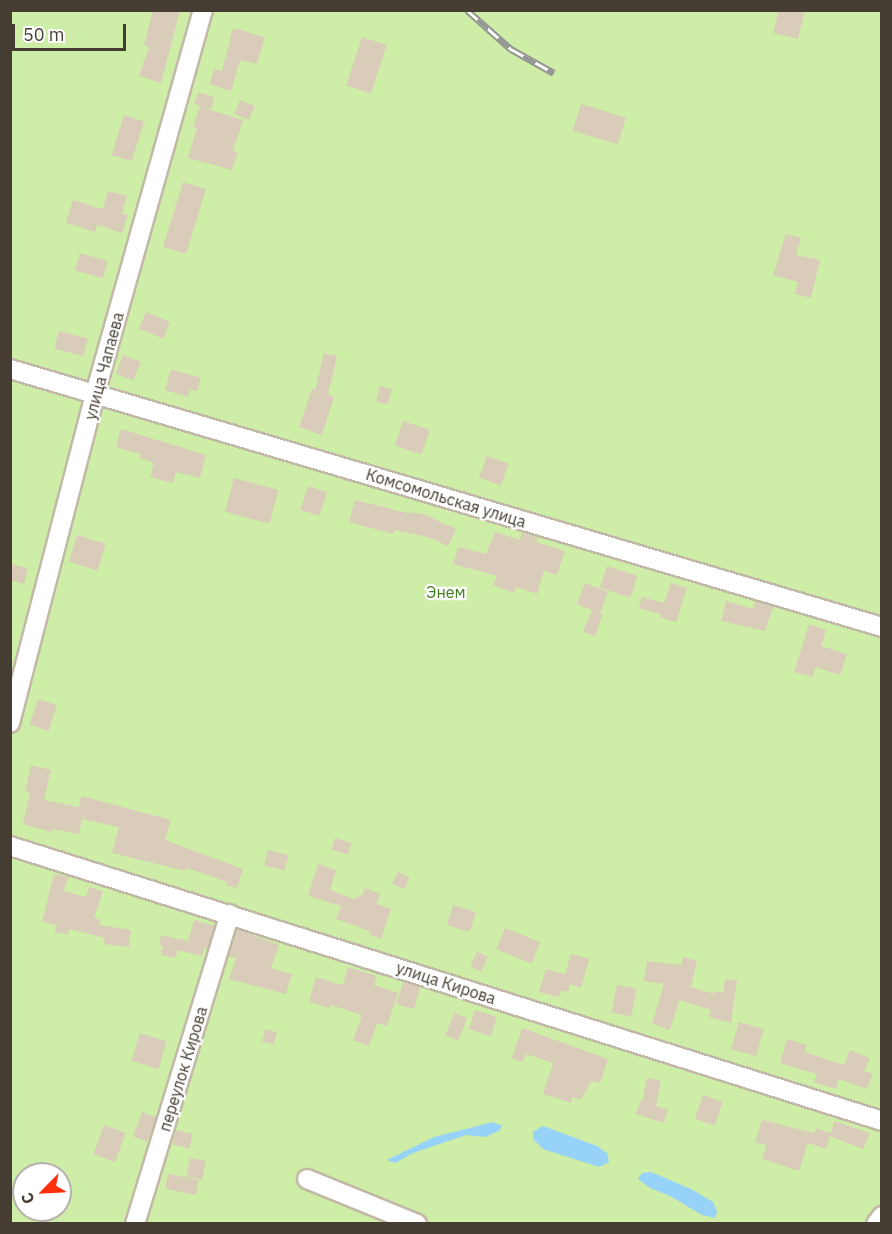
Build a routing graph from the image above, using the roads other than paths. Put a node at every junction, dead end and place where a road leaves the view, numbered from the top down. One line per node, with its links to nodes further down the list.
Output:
1 (203, 10): 3 (street, улица Чапаева)
2 (10, 369): 3 (street, Комсомольская улица)
3 (95, 394): 4 (street, Комсомольская улица); 5 (street, улица Чапаева)
4 (882, 627)
5 (10, 723)
6 (10, 846): 7 (street, улица Кирова)
7 (230, 914): 8 (street, улица Кирова); 11 (street, переулок Кирова)
8 (882, 1121)
9 (307, 1179): 12 (street)
10 (882, 1216): 13 (street)
11 (135, 1224)
12 (417, 1224)
13 (876, 1224)

